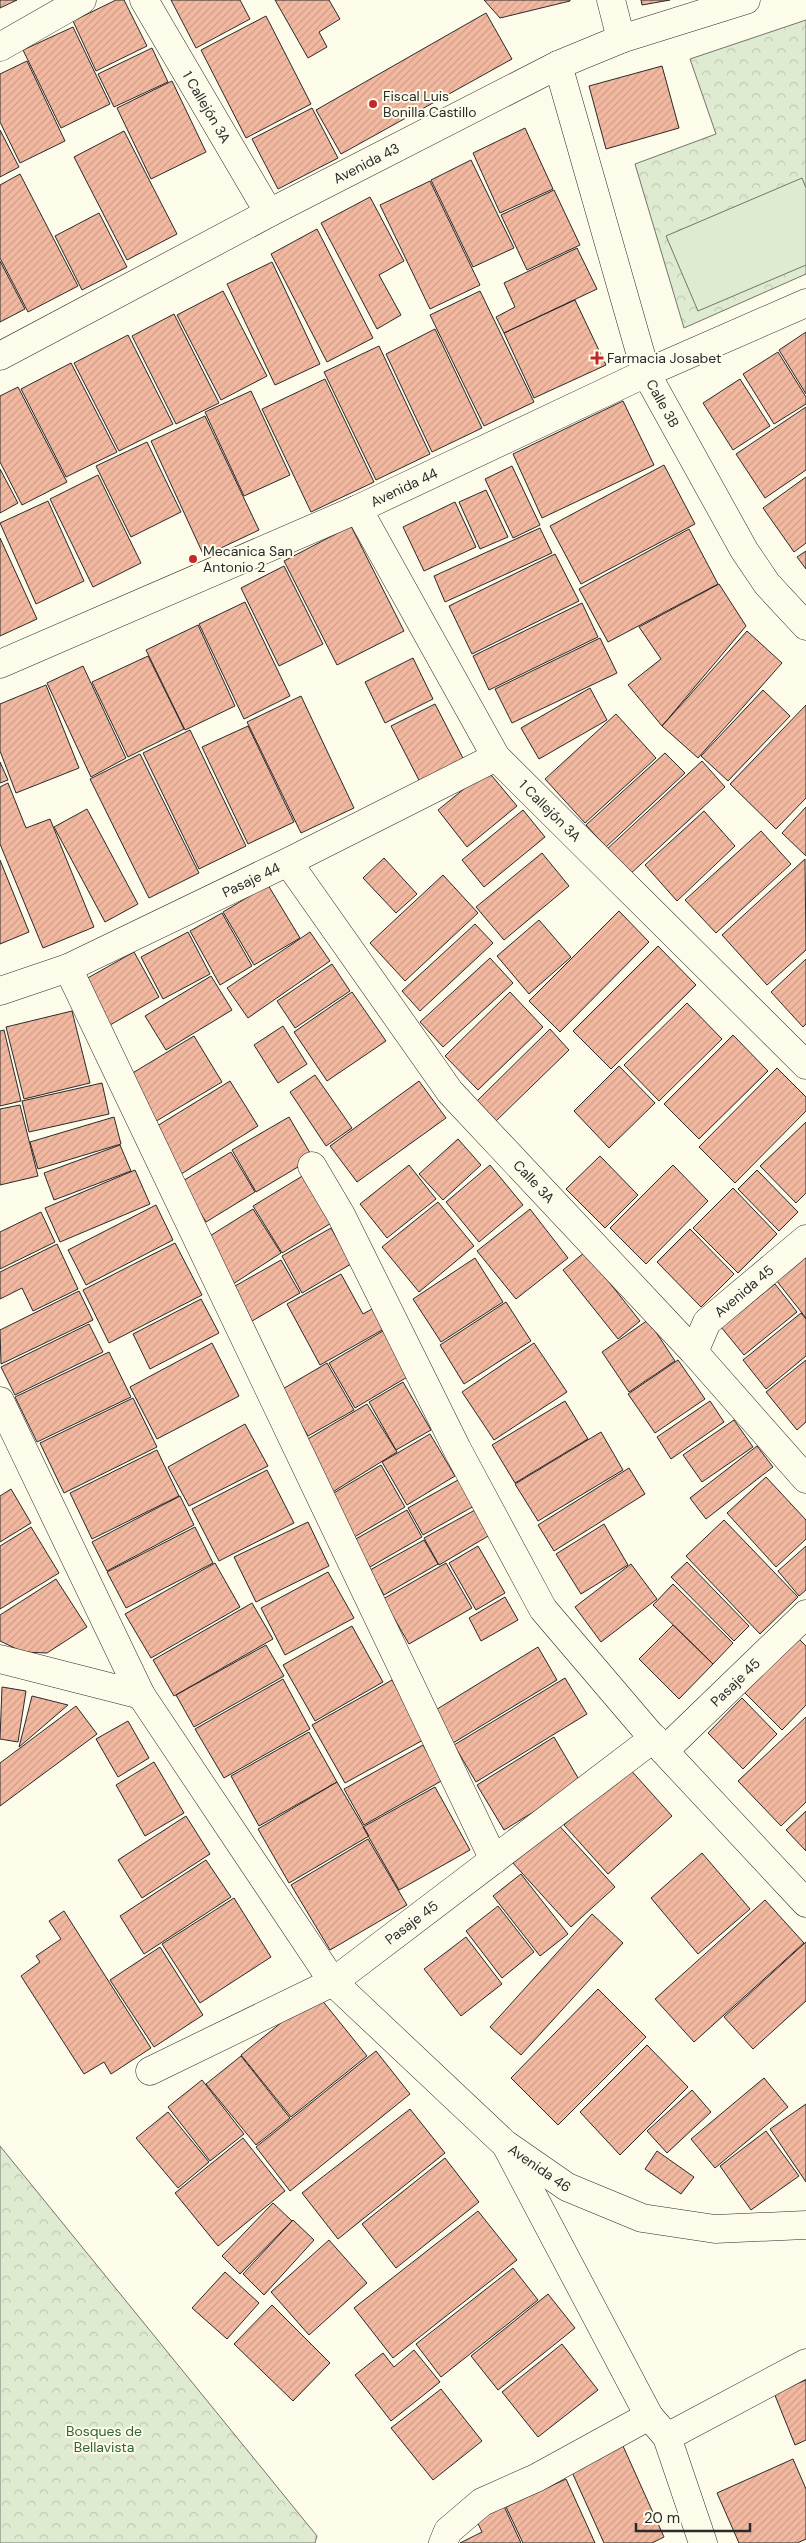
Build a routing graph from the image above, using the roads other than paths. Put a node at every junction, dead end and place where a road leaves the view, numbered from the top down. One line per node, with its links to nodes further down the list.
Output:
1 (82, 0): 6 (street)
2 (144, 0): 8 (street, 1 Callejón 3A)
3 (611, 0): 5 (street)
4 (746, 0): 5 (street, Avenida 43)
5 (621, 39): 7 (street, Avenida 43)
6 (0, 48)
7 (558, 65): 8 (street, Avenida 43); 11 (street, Calle 3B)
8 (269, 213): 10 (street, Avenida 43)
9 (806, 303): 11 (street, Avenida 44)
10 (0, 356)
11 (646, 373): 12 (street, Avenida 44); 13 (street, Calle 3B)
12 (358, 509): 14 (street, Avenida 44); 15 (street, 1 Callejón 3A)
13 (806, 626)
14 (0, 664)
15 (496, 757): 16 (street, Pasaje 44); 19 (street, 1 Callejón 3A)
16 (288, 862): 17 (street, Pasaje 44); 22 (street, Calle 3A)
17 (68, 968): 18 (street, Pasaje 44); 29 (street)
18 (0, 991)
19 (806, 1065)
20 (312, 1166): 28 (street)
21 (806, 1240): 22 (street, Avenida 45)
22 (694, 1352): 24 (street, Calle 3A)
23 (0, 1401): 27 (street, Avenida 46)
24 (806, 1479)
25 (806, 1614): 28 (street, Pasaje 45)
26 (0, 1659): 27 (street)
27 (141, 1694): 31 (street, Avenida 46)
28 (659, 1744): 29 (street, Pasaje 45); 30 (street)
29 (494, 1860): 31 (street, Pasaje 45)
30 (806, 1903)
31 (333, 1982): 32 (street, Pasaje 45); 33 (street, Avenida 46)
32 (150, 2071)
33 (505, 2144): 34 (street, Avenida 46); 36 (street)
34 (806, 2225)
35 (806, 2363): 37 (street)
36 (649, 2416): 37 (street); 38 (street)
37 (667, 2437): 39 (street)
38 (443, 2543)
39 (703, 2543)

